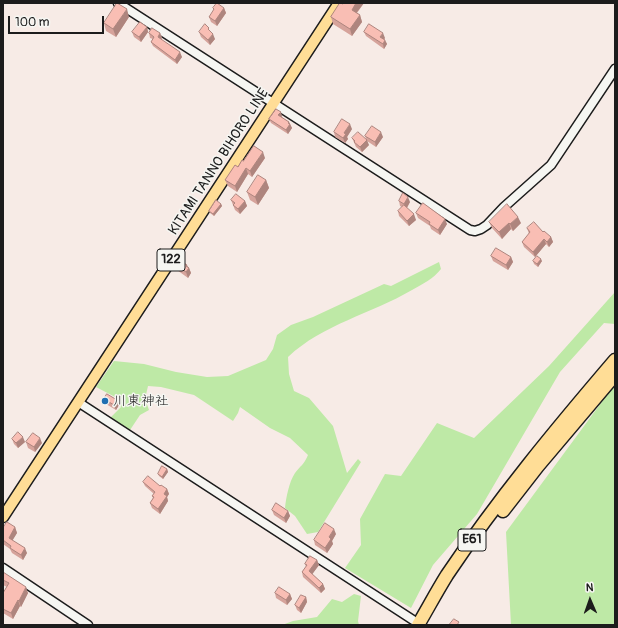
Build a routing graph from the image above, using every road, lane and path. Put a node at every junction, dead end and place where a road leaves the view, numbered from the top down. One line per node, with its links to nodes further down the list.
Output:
1 (118, 3): 4 (street)
2 (339, 3): 4 (main road, KITAMI TANNO BIHORO LINE / 122)
3 (615, 69): 4 (street)
4 (274, 103): 7 (main road, KITAMI TANNO BIHORO LINE / 122)
5 (615, 360): 8 (highway, E61)
6 (615, 375): 8 (highway, E61)
7 (78, 402): 9 (main road, KITAMI TANNO BIHORO LINE / 122); 11 (street)
8 (560, 433): 11 (highway, E61)
9 (3, 517)
10 (3, 568): 12 (street)
11 (418, 623)
12 (88, 625)

